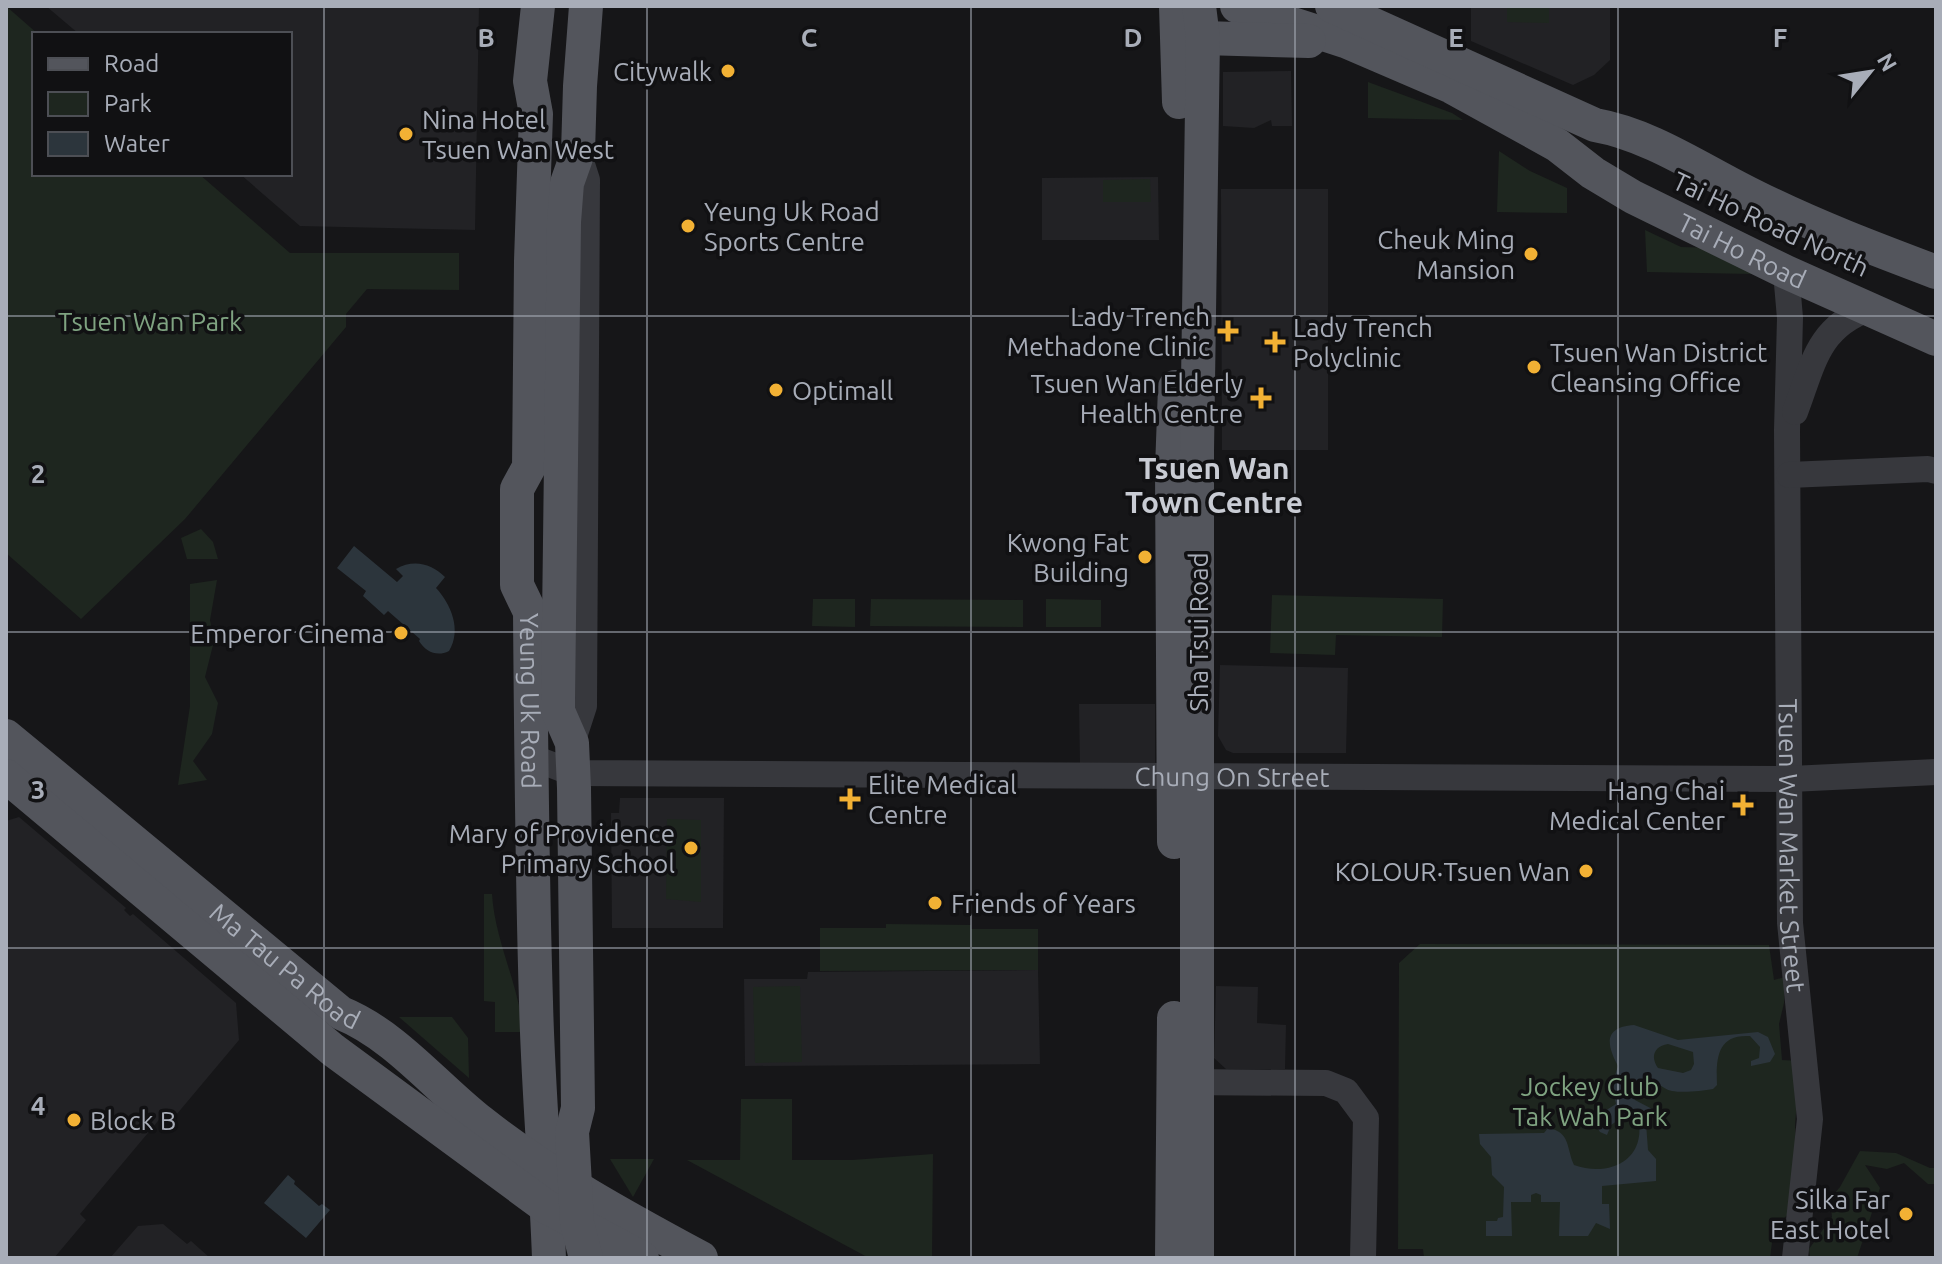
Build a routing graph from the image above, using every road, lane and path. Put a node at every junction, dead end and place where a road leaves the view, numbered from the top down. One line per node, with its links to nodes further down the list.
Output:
1 (538, 6): 20 (main road, Yeung Uk Road)
2 (586, 6): 21 (main road, Yeung Uk Road)
3 (1176, 6): 23 (main road, Sha Tsui Road)
4 (1237, 6): 7 (main road, Tai Ho Road)
5 (1332, 6): 8 (main road, Tai Ho Road)
6 (1201, 22): 7 (main road); 23 (main road, Sha Tsui Road)
7 (1345, 41): 9 (main road, Tai Ho Road)
8 (1601, 143): 9 (main road, Tai Ho Road); 11 (main road, Tai Ho Road); 12 (main road, Tai Ho Road North); 14 (main road, Tai Ho Road North)
9 (1557, 145): 10 (main road, Tai Ho Road)
10 (1786, 272): 13 (main road, Tai Ho Road); 16 (street, Tsuen Wan Market Street)
11 (1936, 272)
12 (1936, 297)
13 (1868, 309): 15 (main road, Tai Ho Road); 16 (street, Tsuen Wan Market Street)
14 (1936, 315)
15 (1936, 339)
16 (1787, 430): 18 (street, Tsuen Wan Market Street)
17 (1936, 471): 18 (street)
18 (1789, 475): 24 (street, Tsuen Wan Market Street)
19 (9, 754): 27 (main road, Ma Tau Pa Road); 29 (main road, Ma Tau Pa Road)
20 (531, 757): 21 (street, Chung On Street); 26 (main road, Yeung Uk Road)
21 (573, 758): 23 (street, Chung On Street); 30 (main road, Yeung Uk Road)
22 (1936, 772): 24 (street, Chung On Street)
23 (1185, 774): 24 (street, Chung On Street); 25 (main road, Sha Tsui Road)
24 (1791, 779): 39 (street, Tsuen Wan Market Street)
25 (1186, 1082): 36 (main road, Sha Tsui Road); 37 (main road, Sha Tsui Road); 38 (street)
26 (540, 1094): 27 (main road); 28 (main road, Yeung Uk Road)
27 (482, 1123): 28 (main road, Ma Tau Pa Road)
28 (543, 1165): 30 (main road, Ma Tau Pa Road); 31 (main road, Yeung Uk Road)
29 (498, 1171): 31 (main road, Ma Tau Pa Road); 32 (main road)
30 (583, 1202): 31 (main road, Ma Tau Pa Road); 33 (main road, Yeung Uk Road); 34 (main road); 35 (main road)
31 (545, 1206): 32 (main road, Yeung Uk Road)
32 (549, 1258)
33 (586, 1258)
34 (642, 1258)
35 (701, 1258)
36 (1172, 1258)
37 (1197, 1258)
38 (1363, 1258)
39 (1795, 1258)

